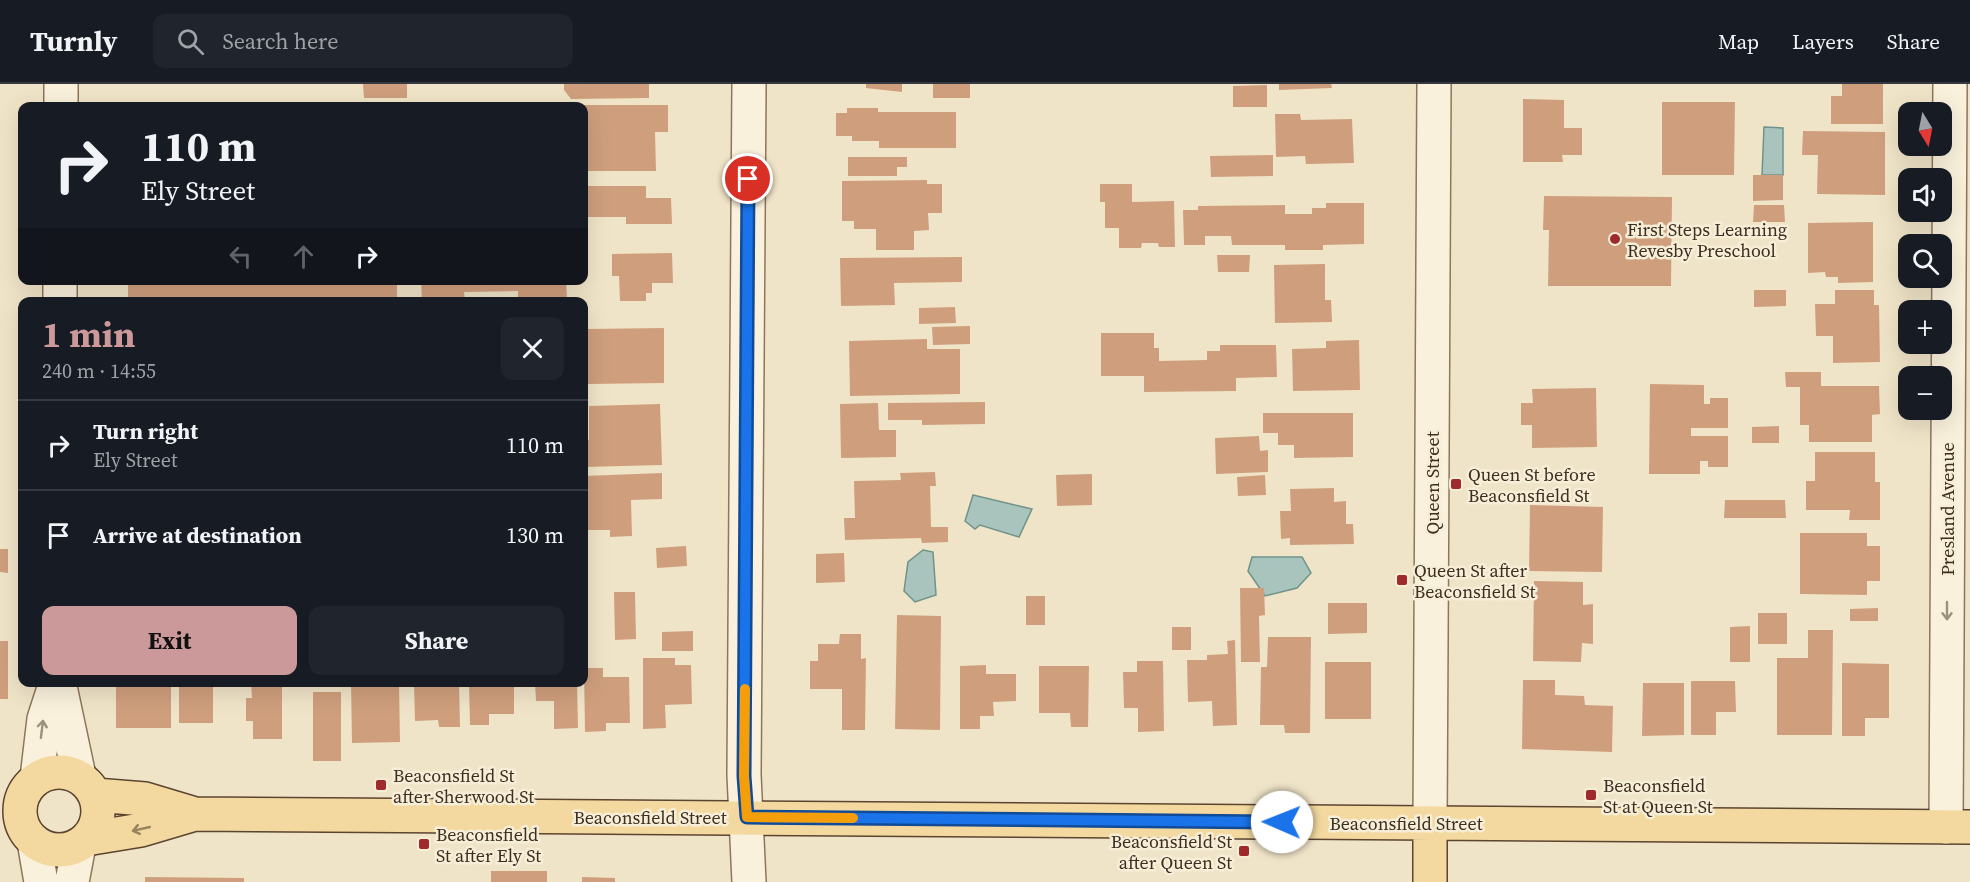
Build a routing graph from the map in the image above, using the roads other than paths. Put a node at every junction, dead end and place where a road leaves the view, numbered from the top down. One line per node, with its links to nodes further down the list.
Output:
1 (62, 84): 5 (street)
2 (749, 84): 12 (street)
3 (1434, 84): 13 (street, Queen Street)
4 (1950, 84): 6 (street, Presland Avenue)
5 (61, 102)
6 (1959, 406): 14 (street, Presland Avenue, one-way to 14)
7 (56, 687): 9 (street, one-way to 7)
8 (59, 687): 10 (street)
9 (23, 783): 10 (main road); 15 (main road)
10 (87, 786): 11 (main road, Beaconsfield Street); 16 (main road)
11 (195, 814): 12 (main road, Beaconsfield Street); 16 (main road, Beaconsfield Street, one-way to 16)
12 (747, 817): 13 (main road, Beaconsfield Street); 19 (street)
13 (1430, 824): 14 (main road, Beaconsfield Street); 20 (main road, Queen Street)
14 (1958, 827)
15 (20, 836): 16 (main road); 17 (street)
16 (82, 842): 18 (street)
17 (41, 882)
18 (72, 882)
19 (748, 882)
20 (1430, 882)

